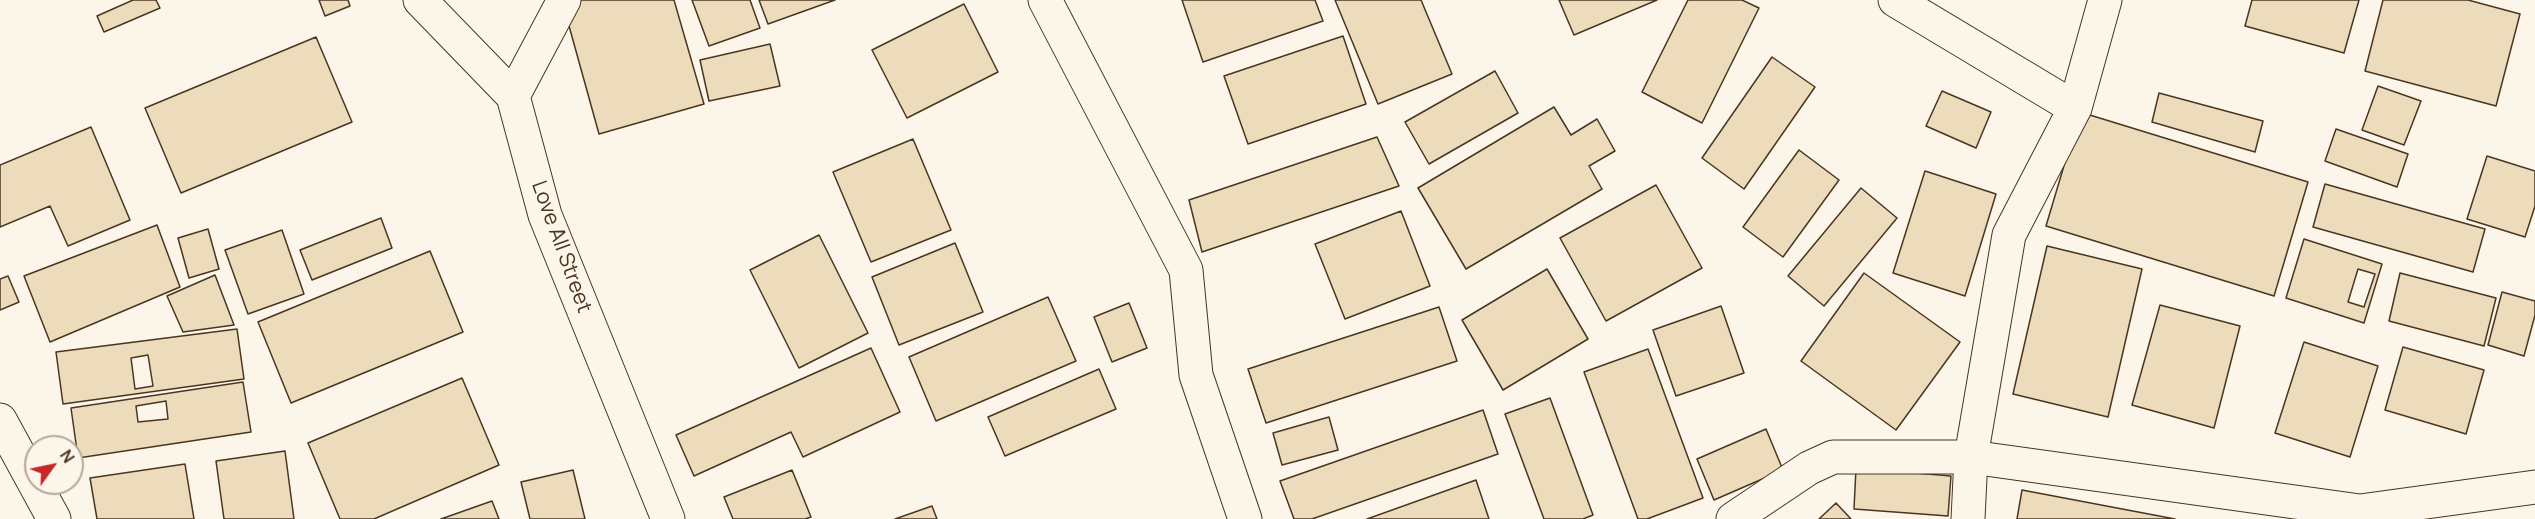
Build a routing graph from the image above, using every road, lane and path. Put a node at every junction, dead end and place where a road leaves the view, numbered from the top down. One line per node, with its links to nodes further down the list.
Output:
1 (420, 0): 6 (street, Love All Street)
2 (564, 0): 6 (street)
3 (1045, 0): 13 (street)
4 (1895, 0): 7 (street)
5 (2104, 0): 7 (street)
6 (513, 96): 12 (street, Love All Street)
7 (2075, 108): 9 (street)
8 (0, 420): 11 (street)
9 (1971, 457): 10 (street); 14 (street); 15 (street)
10 (2535, 487)
11 (54, 519)
12 (668, 519)
13 (1245, 519)
14 (1733, 519)
15 (1968, 519)

